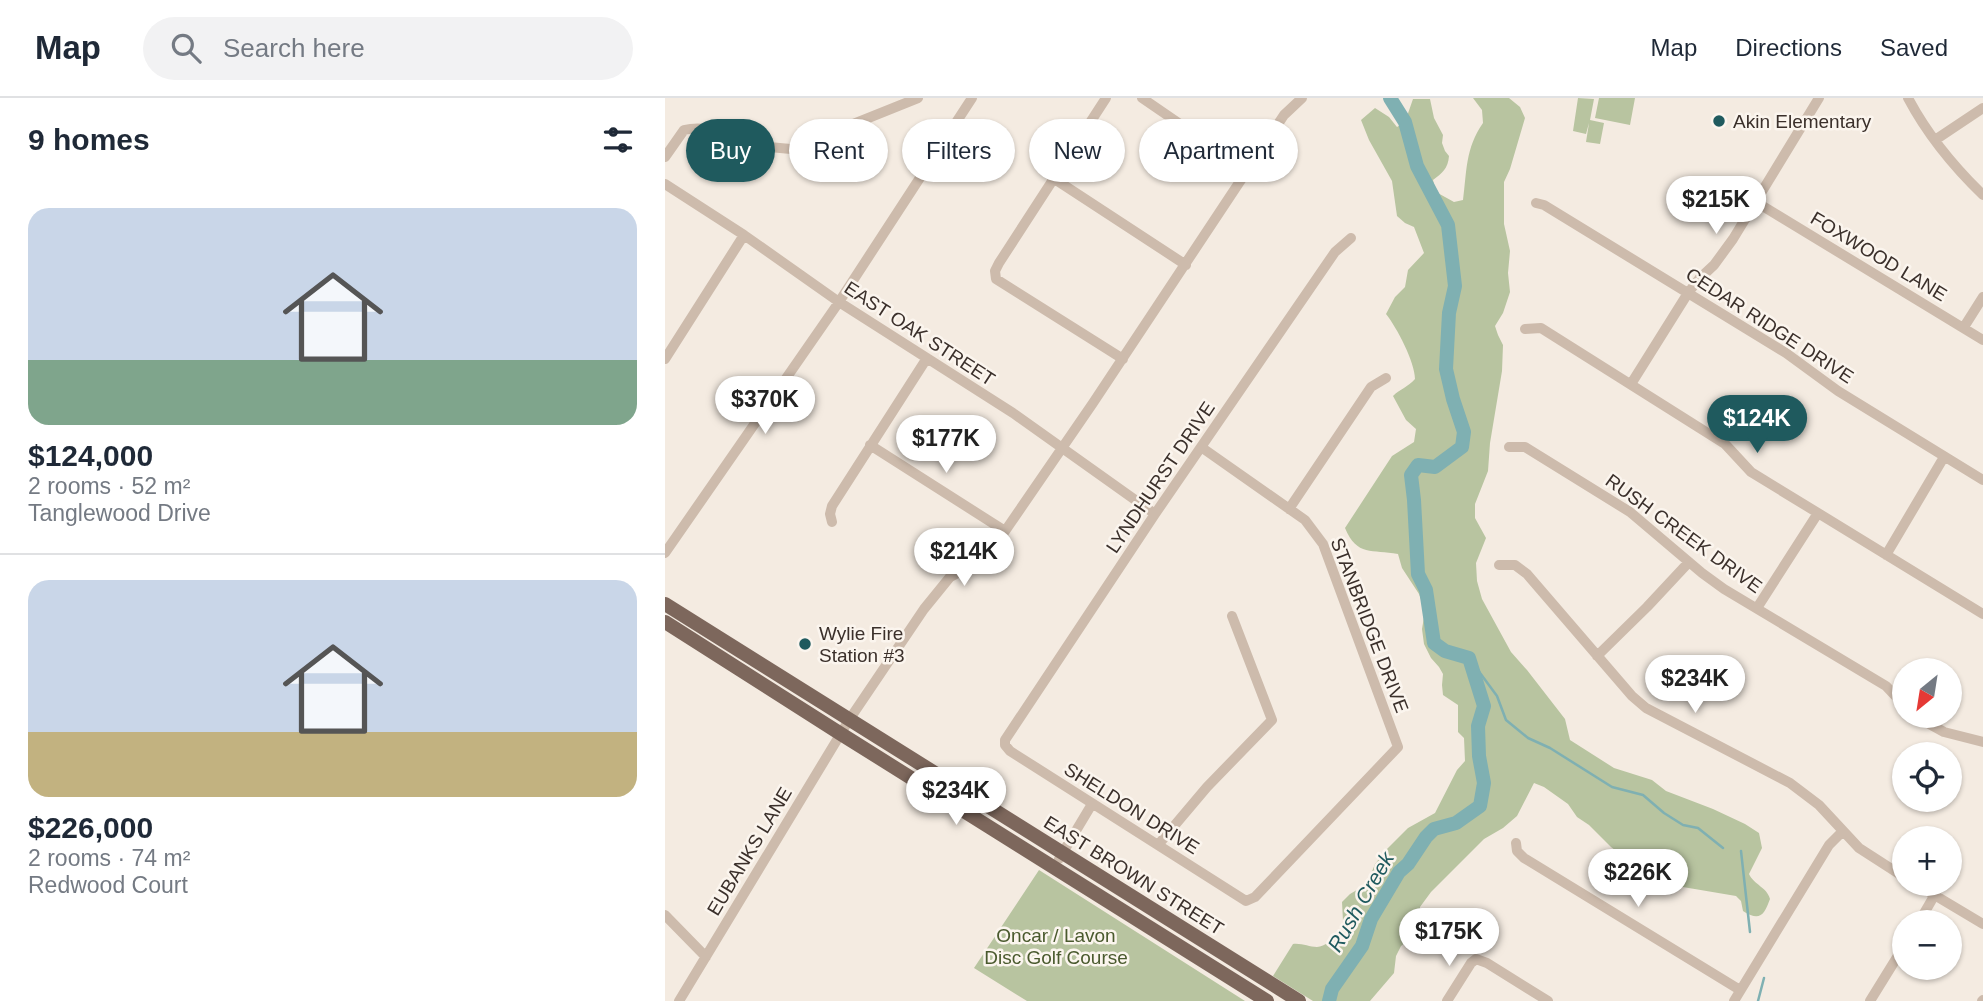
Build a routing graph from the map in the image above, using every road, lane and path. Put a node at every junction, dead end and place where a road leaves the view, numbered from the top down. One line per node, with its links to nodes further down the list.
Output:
1 (918, 98): 13 (street)
2 (972, 98): 26 (street)
3 (1106, 98): 9 (street)
4 (1142, 98): 10 (street)
5 (1302, 98): 11 (street, EUBANKS LANE)
6 (1819, 98): 19 (street)
7 (1908, 98): 12 (street)
8 (1983, 108): 12 (street)
9 (1092, 119)
10 (1173, 119)
11 (1282, 119)
12 (1935, 140): 18 (street)
13 (665, 157)
14 (1050, 182): 32 (street)
15 (1059, 182): 23 (street)
16 (1239, 182): 23 (street, EUBANKS LANE)
17 (665, 184): 21 (street, EAST OAK STREET)
18 (1983, 195)
19 (1756, 202): 24 (street); 27 (street, FOXWOOD LANE)
20 (1536, 204): 24 (street, CEDAR RIDGE DRIVE)
21 (744, 235): 26 (street, EAST OAK STREET); 31 (street)
22 (1351, 238): 36 (street, LYNDHURST DRIVE)
23 (1186, 265): 32 (street, EUBANKS LANE)
24 (1688, 293): 34 (street); 39 (street, CEDAR RIDGE DRIVE)
25 (1983, 297): 27 (street)
26 (839, 302): 30 (street, EAST OAK STREET); 46 (street)
27 (1964, 327): 29 (street, FOXWOOD LANE)
28 (1525, 328): 34 (street)
29 (1983, 340)
30 (927, 358): 35 (street); 38 (street, EAST OAK STREET)
31 (665, 359)
32 (1123, 359): 38 (street, EUBANKS LANE)
33 (1386, 378): 41 (street)
34 (1630, 384): 42 (street)
35 (870, 445): 44 (street); 45 (street)
36 (1201, 447): 41 (street, STANBRIDGE DRIVE); 43 (street, LYNDHURST DRIVE)
37 (1509, 447): 48 (street, RUSH CREEK DRIVE)
38 (1062, 448): 43 (street, EAST OAK STREET); 45 (street, EUBANKS LANE)
39 (1944, 457): 40 (street, CEDAR RIDGE DRIVE); 47 (street)
40 (1983, 481)
41 (1289, 509): 70 (street, STANBRIDGE DRIVE)
42 (1818, 513): 47 (street); 51 (street)
43 (1155, 514): 60 (street, LYNDHURST DRIVE)
44 (832, 522)
45 (1005, 531): 57 (street, EUBANKS LANE)
46 (665, 553)
47 (1886, 555): 52 (street)
48 (1689, 562): 51 (street, RUSH CREEK DRIVE); 55 (street)
49 (1499, 565): 55 (street)
50 (665, 604): 57 (main road, EAST BROWN STREET)
51 (1757, 608): 56 (street, RUSH CREEK DRIVE)
52 (1983, 614)
53 (1232, 617): 65 (street)
54 (665, 622): 59 (main road, EAST BROWN STREET)
55 (1597, 656): 63 (street)
56 (1892, 692)
57 (849, 720): 59 (street, EUBANKS LANE); 66 (main road, EAST BROWN STREET)
58 (1937, 728): 61 (street)
59 (841, 734): 67 (main road, EAST BROWN STREET); 73 (street, EUBANKS LANE)
60 (1005, 740): 62 (street, SHELDON DRIVE)
61 (1983, 742)
62 (1092, 804): 65 (street, SHELDON DRIVE); 66 (street)
63 (1843, 831): 68 (street); 75 (street)
64 (1516, 843): 75 (street)
65 (1158, 845): 70 (street, SHELDON DRIVE)
66 (1062, 853): 67 (street); 78 (main road, EAST BROWN STREET)
67 (1053, 867): 77 (main road, EAST BROWN STREET)
68 (1892, 869)
69 (1938, 896): 72 (street)
70 (1246, 901)
71 (665, 915): 73 (street)
72 (1983, 924)
73 (706, 957): 76 (street, EUBANKS LANE)
74 (1892, 965): 82 (street)
75 (1740, 990): 81 (street)
76 (679, 1001)
77 (1267, 1001)
78 (1299, 1001)
79 (1447, 1001): 80 (street)
80 (1548, 1001)
81 (1734, 1001)
82 (1870, 1001)

